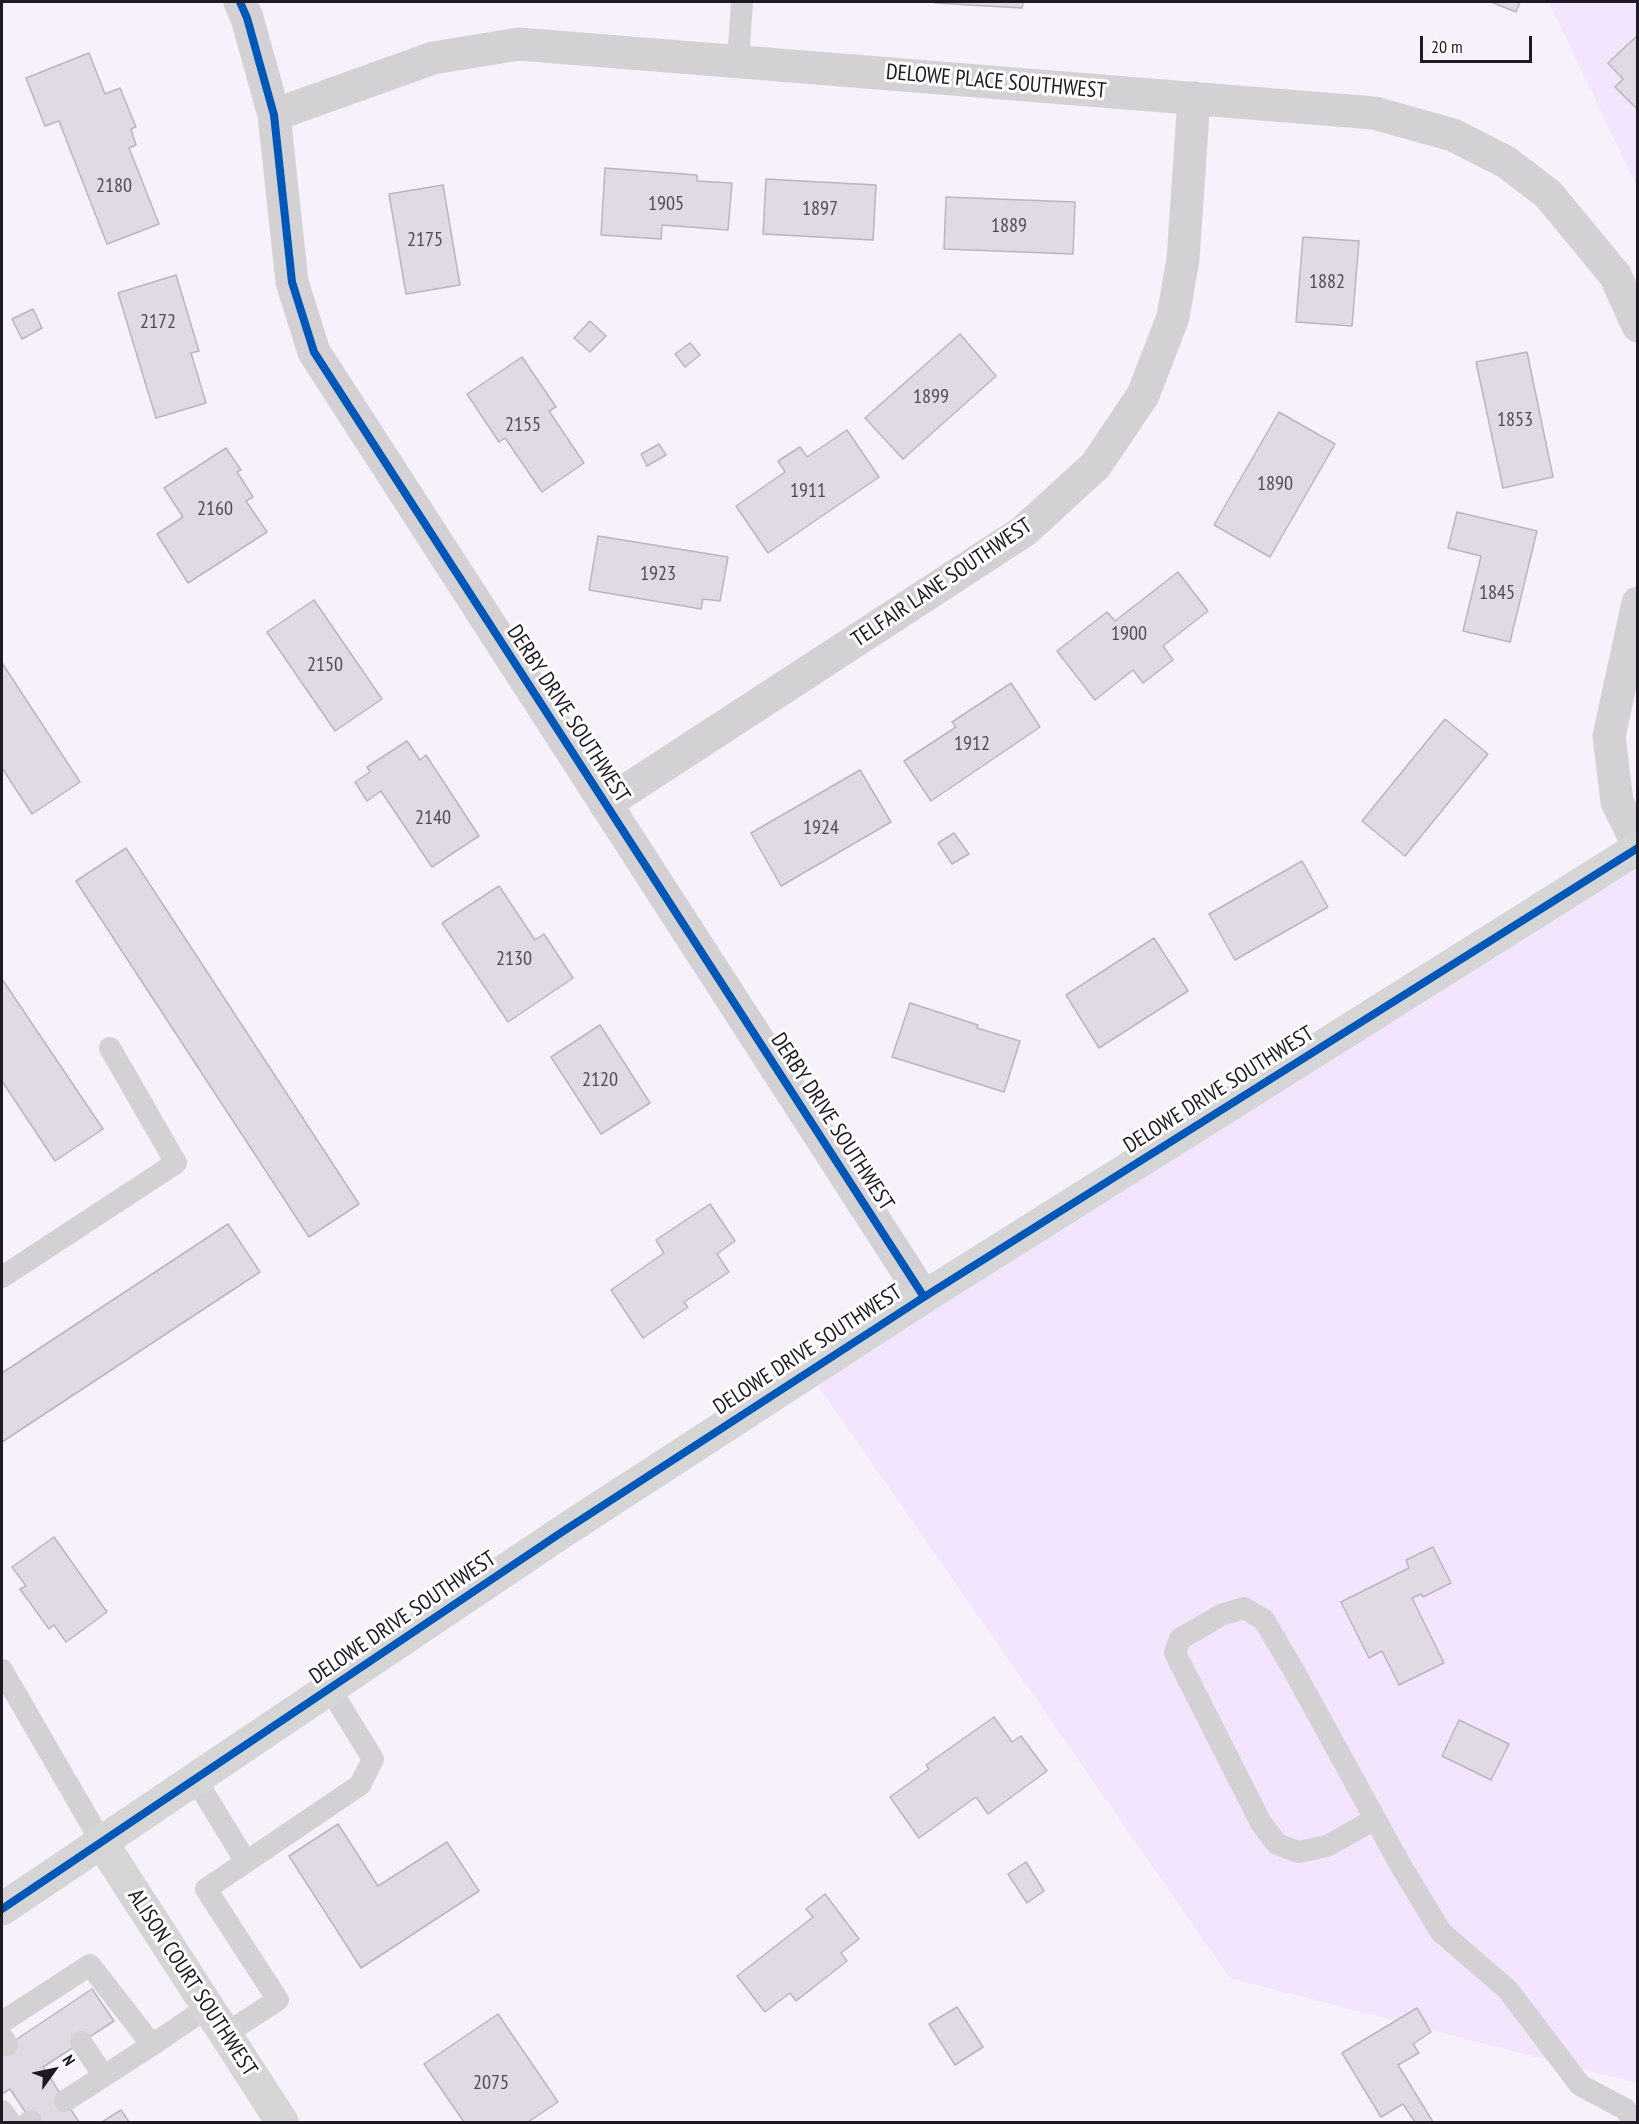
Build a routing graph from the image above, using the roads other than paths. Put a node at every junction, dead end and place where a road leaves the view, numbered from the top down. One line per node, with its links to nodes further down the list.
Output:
1 (240, 2): 5 (street, DERBY DRIVE SOUTHWEST)
2 (742, 2): 3 (lane)
3 (738, 61): 4 (street, DELOWE PLACE SOUTHWEST); 5 (street, DELOWE PLACE SOUTHWEST)
4 (1194, 98): 6 (street, DELOWE PLACE SOUTHWEST); 8 (street, TELFAIR LANE SOUTHWEST)
5 (274, 115): 8 (street, DERBY DRIVE SOUTHWEST)
6 (1638, 326)
7 (1638, 603): 9 (street)
8 (605, 804): 12 (street, DERBY DRIVE SOUTHWEST)
9 (1638, 846): 12 (street, DELOWE DRIVE SOUTHWEST)
10 (110, 1048): 11 (lane)
11 (2, 1277)
12 (924, 1297): 14 (street, DELOWE DRIVE SOUTHWEST)
13 (2, 1670): 17 (lane)
14 (330, 1689): 15 (street, DELOWE DRIVE SOUTHWEST); 18 (lane)
15 (196, 1780): 17 (street, DELOWE DRIVE SOUTHWEST); 18 (lane)
16 (1375, 1819): 16 (lane); 26 (lane)
17 (102, 1843): 19 (street, DELOWE DRIVE SOUTHWEST); 20 (street, ALISON COURT SOUTHWEST)
18 (246, 1862): 20 (lane)
19 (2, 1909)
20 (216, 2021): 23 (lane); 29 (street, ALISON COURT SOUTHWEST)
21 (2, 2022): 23 (lane)
22 (81, 2042): 24 (lane)
23 (153, 2045): 24 (lane)
24 (103, 2075): 25 (lane)
25 (65, 2100)
26 (1632, 2110)
27 (2, 2111): 28 (lane)
28 (23, 2122)
29 (282, 2122)

